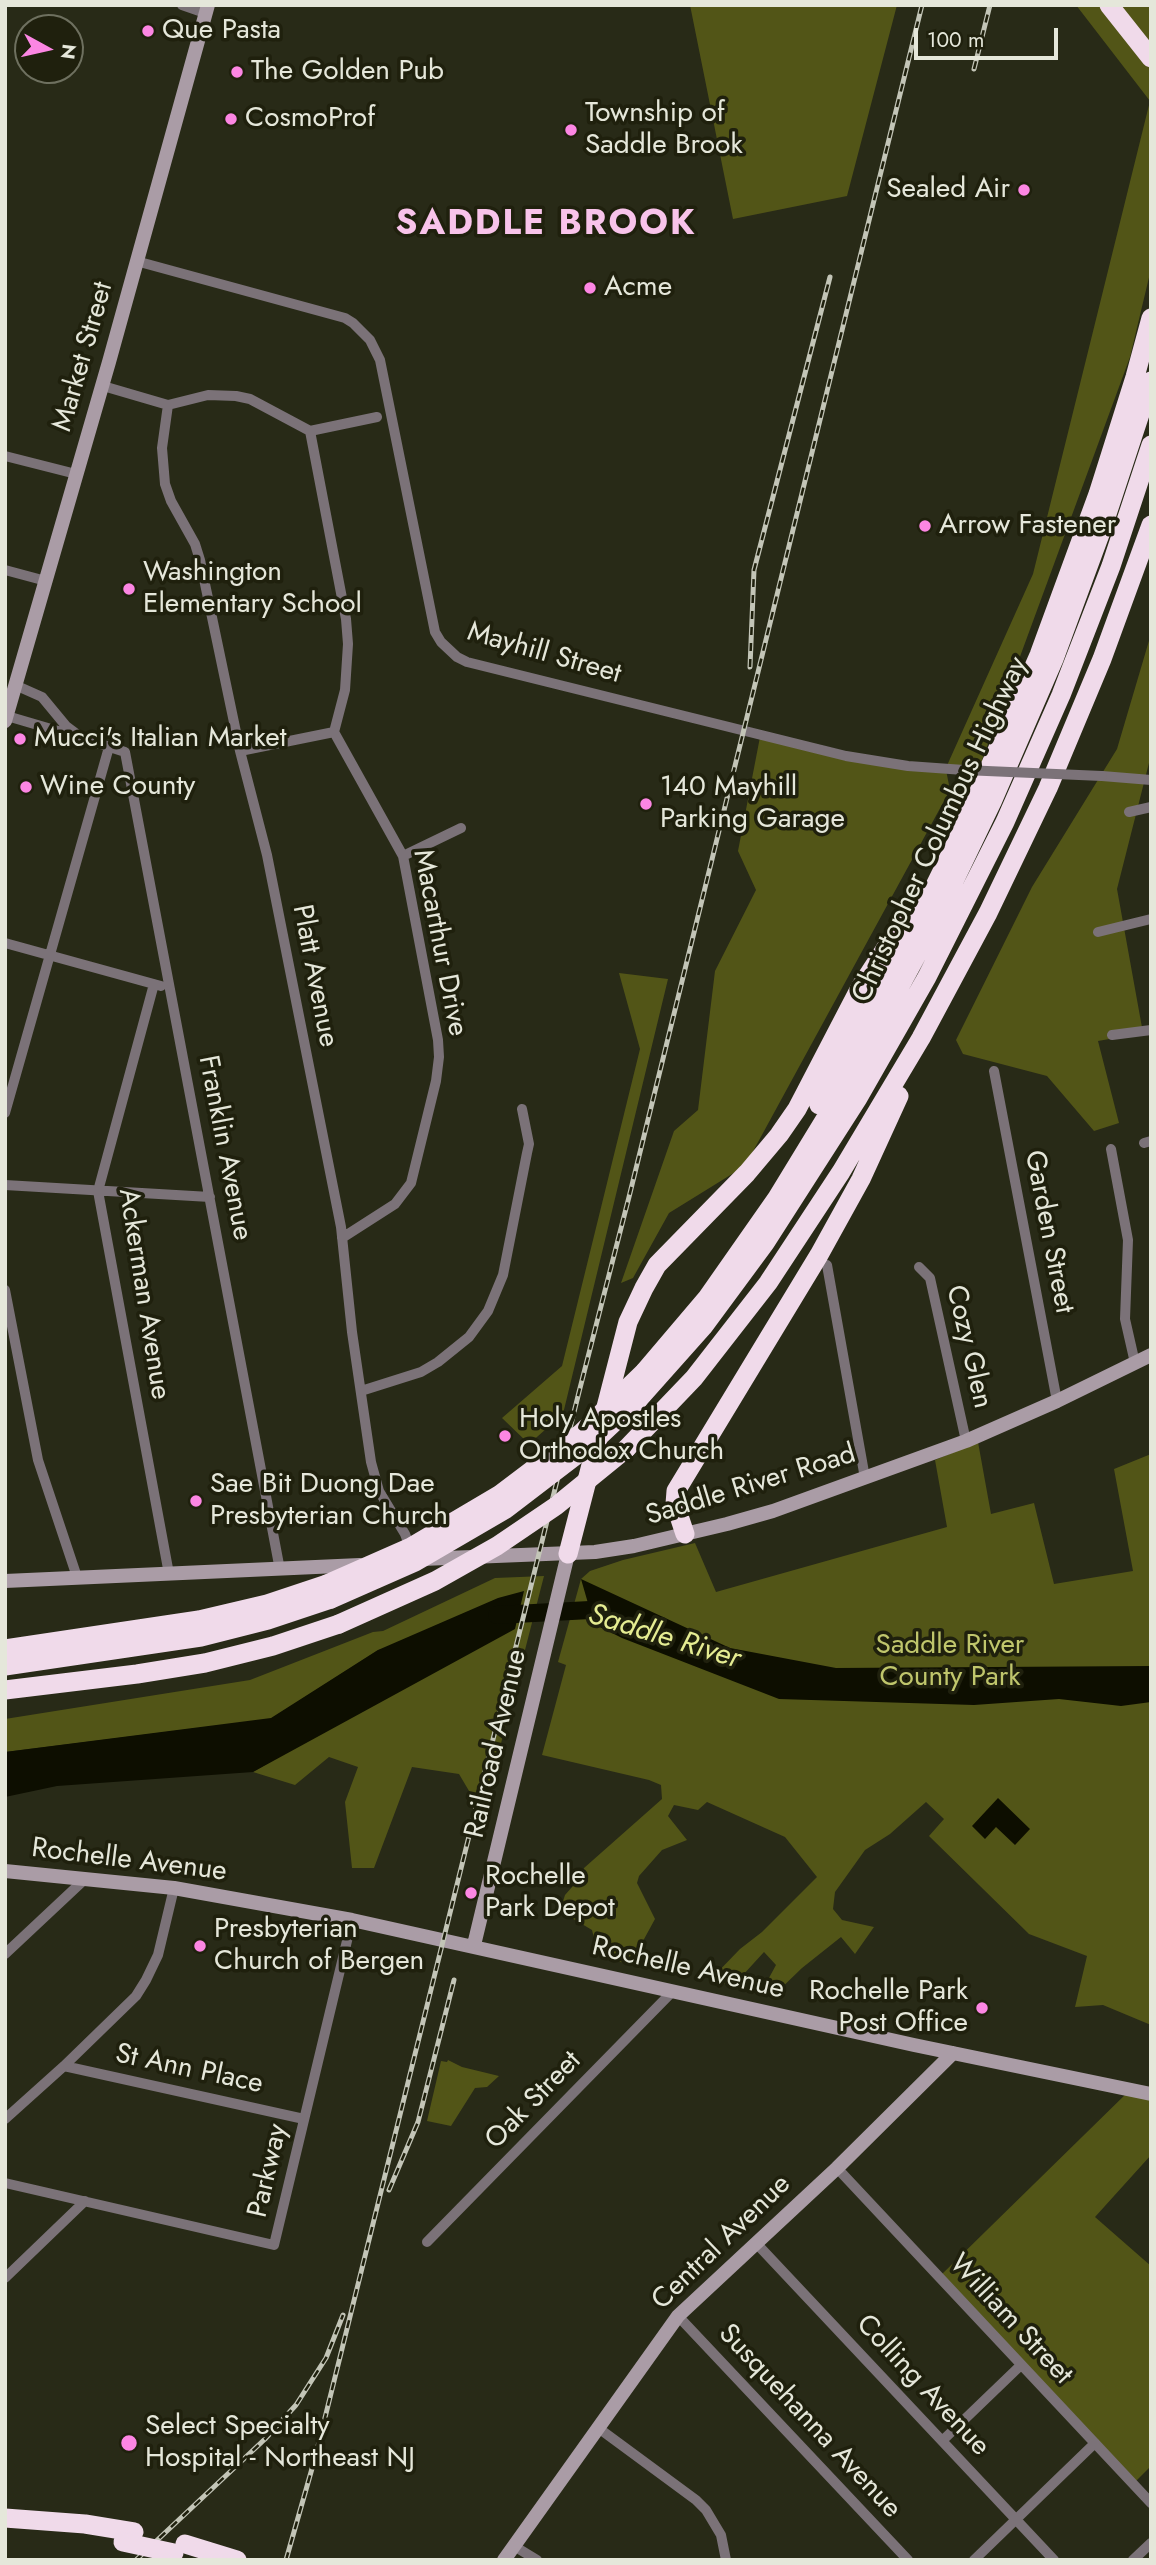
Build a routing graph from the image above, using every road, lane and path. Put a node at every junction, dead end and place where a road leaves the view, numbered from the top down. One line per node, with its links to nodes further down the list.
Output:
1 (182, 5): 3 (street)
2 (1109, 5): 4 (highway)
3 (206, 9): 5 (street, Market Street)
4 (1151, 58)
5 (136, 261): 8 (street, Market Street); 24 (street, Mayhill Street, bridge)
6 (1151, 318): 28 (highway)
7 (1151, 381): 47 (highway, Christopher Columbus Highway)
8 (103, 386): 9 (street); 14 (street, Market Street)
9 (168, 405): 11 (street); 23 (street, Platt Avenue)
10 (377, 417): 11 (street)
11 (310, 431): 20 (street)
12 (1151, 445): 64 (highway, Christopher Columbus Highway, bridge)
13 (5, 456): 14 (street)
14 (76, 474): 17 (street, Market Street)
15 (1151, 524): 36 (highway)
16 (5, 570): 17 (street)
17 (46, 581): 18 (street, Market Street)
18 (10, 684): 19 (street, Market Street); 21 (street)
19 (6, 718): 21 (street)
20 (334, 732): 23 (street); 29 (street, Macarthur Drive)
21 (86, 740): 22 (street)
22 (109, 747): 33 (street); 35 (street, Franklin Avenue)
23 (240, 751): 46 (street, Platt Avenue)
24 (1151, 780)
25 (1151, 807): 26 (street)
26 (1129, 812)
27 (461, 828): 29 (street)
28 (957, 841): 47 (highway); 58 (highway)
29 (403, 856): 46 (street, Macarthur Drive)
30 (1151, 919): 31 (street)
31 (1098, 932)
32 (5, 943): 33 (street)
33 (50, 956): 34 (street); 41 (street)
34 (154, 984): 35 (street); 44 (street, Ackerman Avenue)
35 (171, 989): 45 (street, Franklin Avenue)
36 (940, 1004): 57 (highway); 67 (highway, bridge)
37 (1151, 1030): 38 (street)
38 (1112, 1035)
39 (995, 1070): 54 (street, Garden Street)
40 (522, 1109): 53 (street)
41 (5, 1113)
42 (1111, 1149): 52 (street)
43 (5, 1185): 44 (street)
44 (98, 1191): 45 (street); 61 (street, Ackerman Avenue)
45 (210, 1197): 60 (street, Franklin Avenue)
46 (342, 1238): 53 (street, Platt Avenue)
47 (737, 1258): 64 (highway, Christopher Columbus Highway, bridge)
48 (827, 1265): 56 (street)
49 (919, 1267): 55 (street, Cozy Glen)
50 (5, 1290): 62 (street)
51 (1151, 1355): 52 (street, Saddle River Road)
52 (1135, 1363): 54 (street, Saddle River Road)
53 (361, 1391): 59 (street, Platt Avenue)
54 (1057, 1401): 55 (street, Saddle River Road)
55 (966, 1441): 56 (street, Saddle River Road)
56 (865, 1478): 57 (street, Saddle River Road)
57 (685, 1534): 58 (street, Saddle River Road)
58 (568, 1554): 59 (street, Saddle River Road); 72 (street, Railroad Avenue)
59 (414, 1559): 60 (street, Saddle River Road)
60 (280, 1570): 61 (street, Saddle River Road)
61 (169, 1574): 62 (street, Saddle River Road)
62 (77, 1577): 63 (street, Saddle River Road)
63 (5, 1581)
64 (329, 1592): 65 (highway, Christopher Columbus Highway); 66 (highway, Christopher Columbus Highway)
65 (5, 1649)
66 (5, 1667)
67 (5, 1690)
68 (5, 1871): 69 (street, Rochelle Avenue)
69 (85, 1879): 70 (street, Rochelle Avenue); 73 (street)
70 (174, 1888): 71 (street, Rochelle Avenue); 76 (street)
71 (352, 1920): 72 (street, Rochelle Avenue); 79 (street, Parkway)
72 (474, 1945): 74 (street, Rochelle Avenue)
73 (5, 1954)
74 (673, 1991): 75 (street, Rochelle Avenue); 83 (street, Oak Street)
75 (953, 2053): 77 (street, Rochelle Avenue); 80 (street, Central Avenue)
76 (64, 2066): 78 (street); 79 (street, St Ann Place)
77 (1151, 2094)
78 (5, 2119)
79 (304, 2119): 82 (street, Parkway)
80 (837, 2168): 84 (street, Central Avenue); 87 (street, William Street)
81 (5, 2183): 82 (street, Parkway)
82 (85, 2201): 85 (street)
83 (427, 2242)
84 (756, 2243): 86 (street, Central Avenue); 89 (street, Colling Avenue)
85 (5, 2278)
86 (678, 2316): 88 (street, Central Avenue); 104 (street, Susquehanna Avenue)
87 (1021, 2365): 89 (street); 90 (street, William Street)
88 (597, 2427): 97 (street, Central Avenue); 103 (street)
89 (942, 2441): 93 (street, Colling Avenue)
90 (1095, 2443): 91 (street, William Street); 93 (street)
91 (1151, 2503)
92 (5, 2518): 95 (highway)
93 (1016, 2519): 105 (street); 106 (street, Colling Avenue)
94 (5, 2529): 95 (highway)
95 (128, 2537): 98 (highway, bridge)
96 (1151, 2543): 107 (street)
97 (514, 2546): 101 (street, Central Avenue); 102 (street)
98 (180, 2549): 99 (highway); 100 (highway)
99 (198, 2560)
100 (237, 2560)
101 (504, 2560)
102 (537, 2560)
103 (726, 2560)
104 (908, 2560)
105 (974, 2560)
106 (1054, 2560)
107 (1133, 2560)

